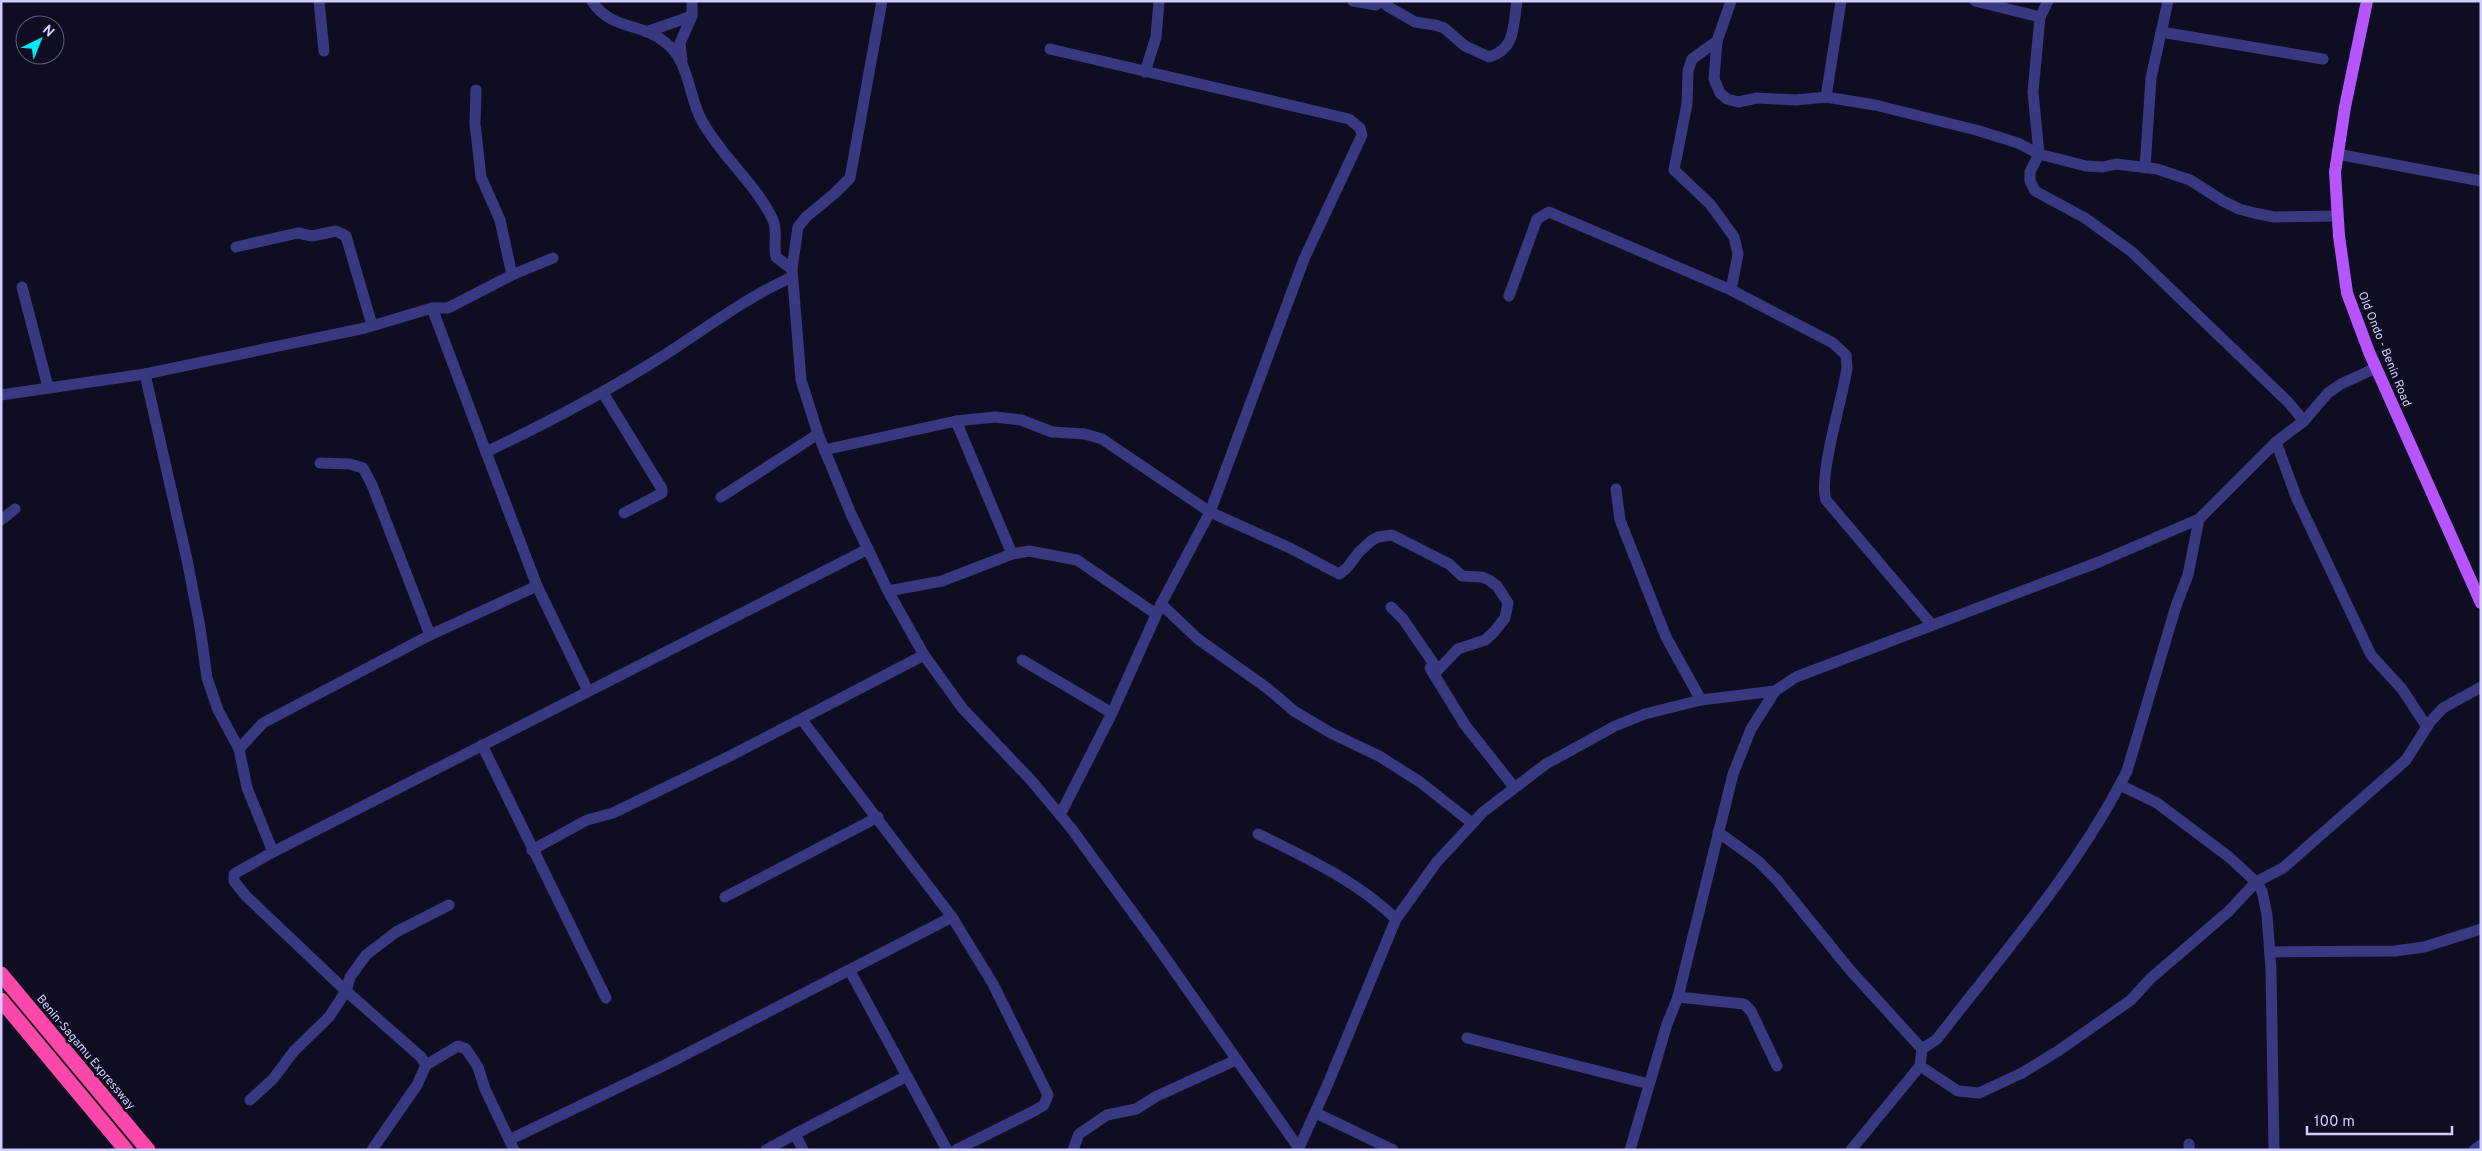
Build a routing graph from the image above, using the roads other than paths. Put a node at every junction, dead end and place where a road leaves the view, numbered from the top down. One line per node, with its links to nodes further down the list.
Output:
1 (319, 1): 22 (street)
2 (592, 1): 18 (street)
3 (692, 1): 16 (street)
4 (882, 1): 35 (street)
5 (1159, 1): 25 (street)
6 (1353, 1): 7 (street)
7 (1381, 1)
8 (1385, 1): 9 (street)
9 (1517, 1)
10 (1731, 1): 20 (street)
11 (1841, 1): 27 (street)
12 (1974, 1): 17 (street)
13 (2048, 1): 17 (street)
14 (2168, 1): 19 (street)
15 (2367, 1): 29 (main road, Old Ondo - Benin Road)
16 (692, 16): 18 (street); 24 (street)
17 (2040, 17): 28 (street)
18 (646, 32): 24 (street)
19 (2161, 32): 23 (street); 30 (street)
20 (1717, 42): 27 (street); 38 (street)
21 (1050, 49): 25 (street)
22 (324, 51)
23 (2323, 59)
24 (683, 64): 35 (street)
25 (1145, 72): 57 (street)
26 (476, 90): 36 (street)
27 (1826, 97): 28 (street)
28 (2039, 154): 30 (street); 48 (street)
29 (2337, 154): 31 (street); 32 (main road, Old Ondo - Benin Road)
30 (2145, 168): 32 (street)
31 (2481, 181)
32 (2337, 216): 42 (main road, Old Ondo - Benin Road)
33 (236, 247): 41 (street)
34 (554, 258): 36 (street)
35 (792, 273): 45 (street); 49 (street)
36 (512, 275): 40 (street)
37 (22, 287): 44 (street)
38 (1731, 290): 39 (street); 68 (street)
39 (1509, 296)
40 (432, 308): 41 (street); 52 (street)
41 (372, 325): 43 (street)
42 (2376, 368): 48 (street); 65 (main road, Old Ondo - Benin Road)
43 (145, 374): 44 (street); 81 (street)
44 (48, 387): 46 (street)
45 (603, 393): 52 (street); 58 (street)
46 (1, 395)
47 (956, 421): 51 (street); 57 (street); 62 (street)
48 (2304, 421): 50 (street)
49 (818, 434): 51 (street); 55 (street)
50 (2276, 442): 59 (street); 79 (street)
51 (824, 450): 61 (street)
52 (486, 452): 63 (street)
53 (320, 463): 69 (street)
54 (1616, 489): 76 (street)
55 (721, 497)
56 (15, 509): 60 (street)
57 (1210, 512): 67 (street); 72 (street)
58 (624, 513)
59 (2199, 519): 68 (street); 82 (street)
60 (1, 520)
61 (868, 549): 64 (street); 74 (street)
62 (1012, 554): 64 (street); 67 (street)
63 (537, 586): 69 (street); 74 (street)
64 (888, 592): 70 (street)
65 (2481, 603)
66 (1391, 607): 72 (street)
67 (1158, 609): 77 (street); 86 (street)
68 (1931, 624): 75 (street)
69 (430, 635): 81 (street)
70 (924, 655): 78 (street); 84 (street)
71 (1022, 660): 77 (street)
72 (1438, 670): 83 (street)
73 (2481, 687): 79 (street)
74 (588, 691): 80 (street)
75 (1775, 691): 76 (street); 87 (street)
76 (1701, 700): 83 (street)
77 (1112, 713): 84 (street)
78 (802, 720): 85 (street); 89 (street)
79 (2427, 727): 91 (street)
80 (482, 745): 89 (street); 90 (street)
81 (240, 749): 90 (street)
82 (2120, 785): 91 (street); 105 (street)
83 (1514, 787): 86 (street)
84 (1060, 815): 106 (street)
85 (878, 818): 92 (street); 94 (street)
86 (1472, 823): 95 (street)
87 (1718, 832): 101 (street); 105 (street)
88 (1258, 834): 95 (street)
89 (532, 850): 102 (street)
90 (273, 852): 100 (street)
91 (2256, 882): 97 (street); 109 (street)
92 (725, 896)
93 (448, 906): 100 (street)
94 (952, 917): 98 (street); 124 (street)
95 (1396, 919): 113 (street)
96 (2481, 929): 97 (street)
97 (2270, 952): 129 (street)
98 (850, 971): 110 (street); 115 (street)
99 (1, 974): 119 (highway, Benin-Sagamu Expressway)
100 (346, 991): 107 (street); 112 (street)
101 (1678, 997): 108 (street); 111 (street)
102 (606, 998)
103 (1, 1000): 118 (highway)
104 (1467, 1038): 111 (street)
105 (1922, 1049): 109 (street)
106 (1236, 1060): 117 (street); 125 (street)
107 (426, 1065): 115 (street); 120 (street)
108 (1777, 1066)
109 (1920, 1066): 128 (street)
110 (907, 1076): 114 (street); 123 (street)
111 (1649, 1084): 127 (street)
112 (250, 1100)
113 (1316, 1113): 117 (street); 126 (street)
114 (795, 1134): 121 (street); 122 (street)
115 (513, 1144)
116 (2481, 1145): 130 (street)
117 (1299, 1149)
118 (126, 1150)
119 (148, 1150)
120 (372, 1150)
121 (766, 1150)
122 (804, 1150)
123 (947, 1150)
124 (956, 1150)
125 (1074, 1150)
126 (1393, 1150)
127 (1630, 1150)
128 (1851, 1150)
129 (2274, 1150)
130 (2474, 1150)

